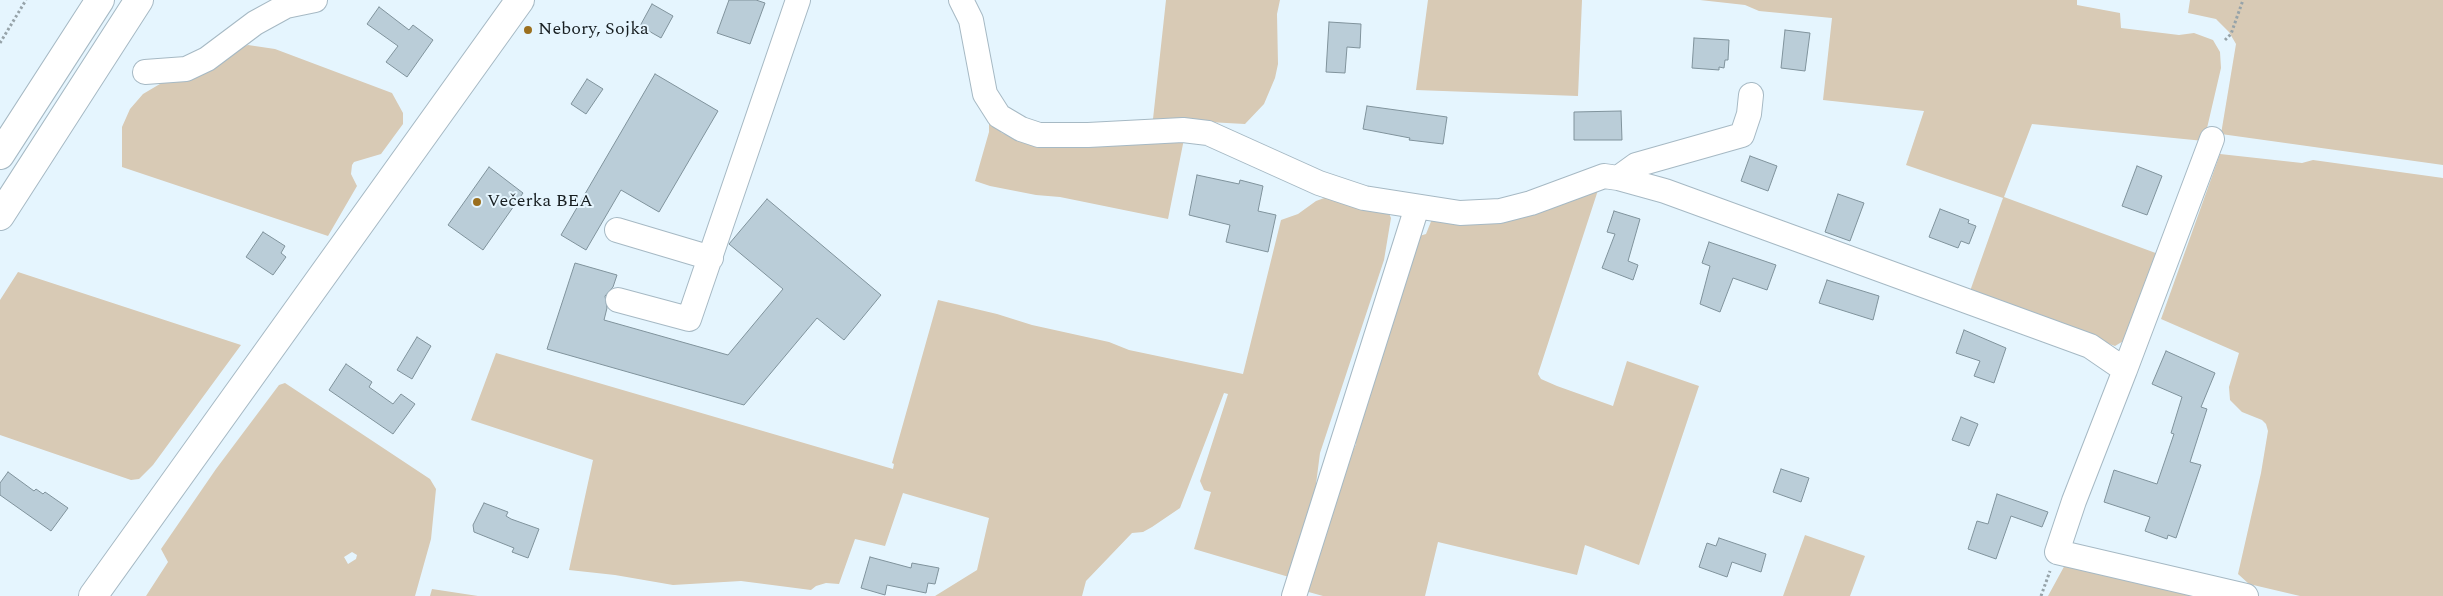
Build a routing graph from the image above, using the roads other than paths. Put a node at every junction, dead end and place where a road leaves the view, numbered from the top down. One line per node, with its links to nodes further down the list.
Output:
1 (100, 0): 10 (main road)
2 (139, 0): 13 (main road)
3 (315, 0): 7 (street)
4 (520, 0): 18 (main road)
5 (798, 0): 15 (street)
6 (961, 0): 12 (street)
7 (146, 72)
8 (1751, 95): 11 (street)
9 (2212, 139): 17 (street)
10 (0, 155)
11 (1618, 178): 12 (street); 17 (street)
12 (1417, 208): 19 (street)
13 (0, 216)
14 (617, 230): 15 (street)
15 (711, 258): 16 (street)
16 (618, 300)
17 (2124, 370): 20 (street)
18 (93, 596)
19 (1294, 596)
20 (2246, 596)

